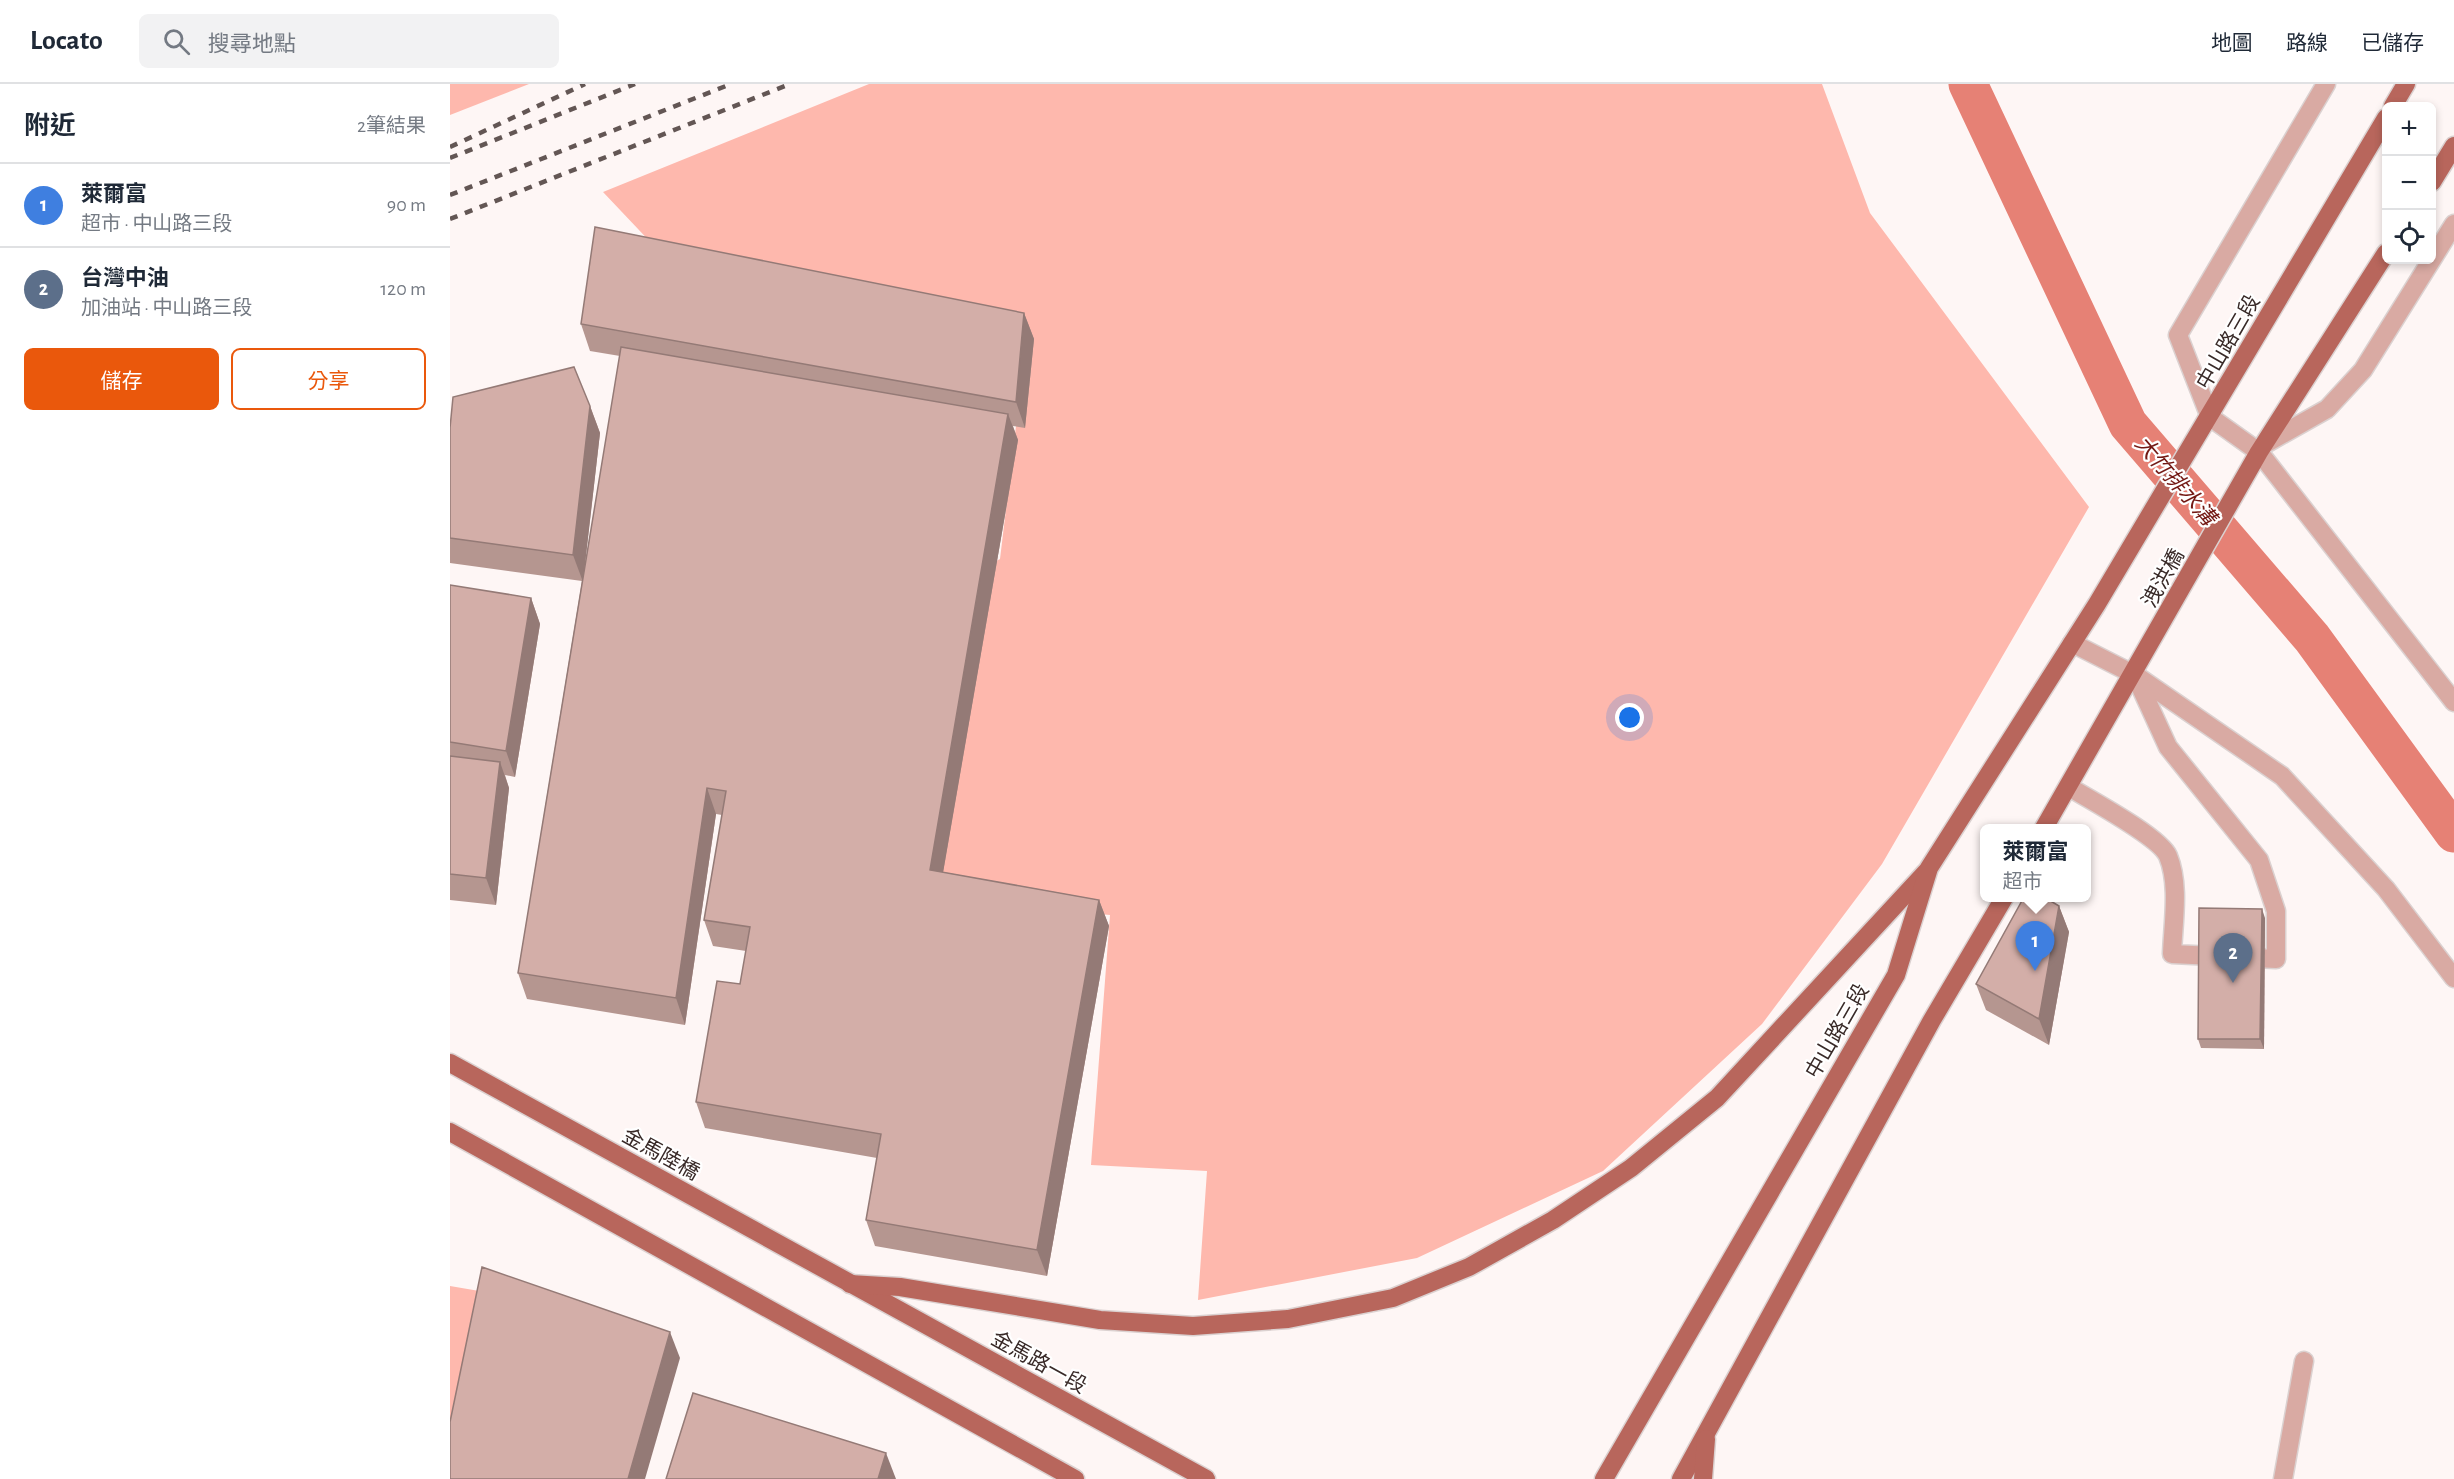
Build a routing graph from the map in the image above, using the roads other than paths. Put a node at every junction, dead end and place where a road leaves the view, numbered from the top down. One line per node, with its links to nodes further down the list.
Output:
1 (2326, 84): 9 (street, 中山路三段)
2 (2406, 84): 3 (main road)
3 (2395, 102)
4 (2382, 124): 9 (main road, 中山路三段)
5 (2454, 146): 6 (main road)
6 (2436, 175)
7 (2453, 226): 10 (street)
8 (2382, 259): 10 (main road)
9 (2206, 424): 10 (street); 11 (main road, 洩洪橋)
10 (2262, 448): 13 (main road, 洩洪橋); 14 (street)
11 (2097, 604): 12 (main road, 中山路三段)
12 (2072, 643): 13 (street); 17 (main road, 中山路三段)
13 (2134, 675): 15 (main road); 15 (street); 19 (street)
14 (2454, 702)
15 (2069, 787): 16 (main road)
16 (2046, 824)
17 (1929, 868): 22 (main road); 27 (main road, 中山路三段)
18 (2001, 902): 24 (main road)
19 (2454, 978)
20 (450, 1063): 22 (main road, 金馬陸橋)
21 (450, 1132): 25 (main road)
22 (850, 1284): 26 (main road, 金馬路一段)
23 (2304, 1361): 30 (street)
24 (1707, 1434): 28 (main road); 29 (main road)
25 (1075, 1479)
26 (1206, 1479)
27 (1604, 1479)
28 (1681, 1479)
29 (1703, 1479)
30 (2283, 1479)

